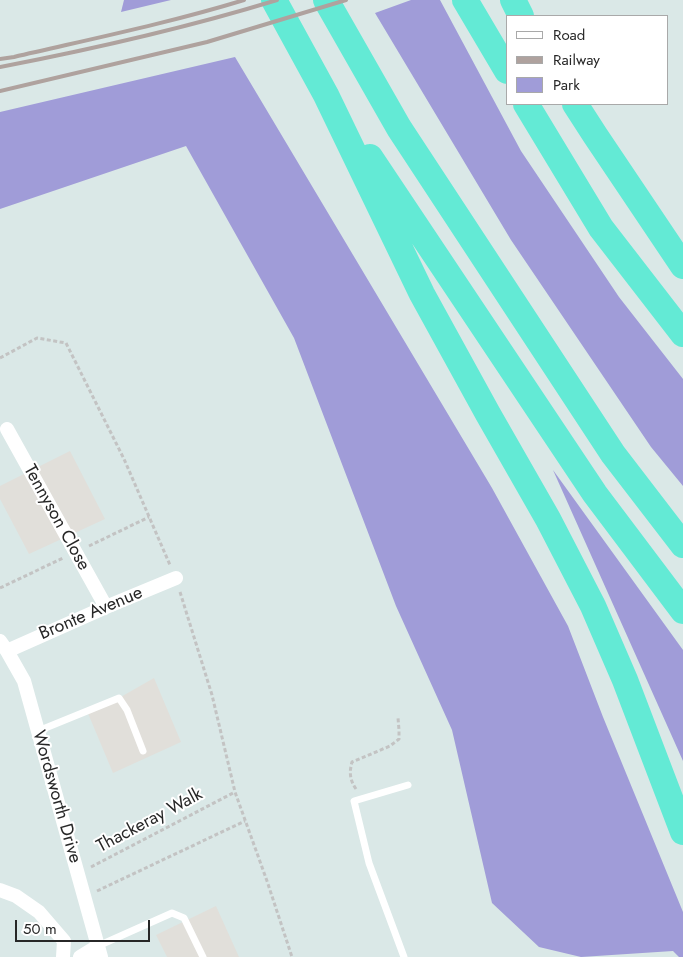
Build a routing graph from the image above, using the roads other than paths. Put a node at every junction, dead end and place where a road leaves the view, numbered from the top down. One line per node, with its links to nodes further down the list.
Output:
1 (274, 0): 5 (highway)
2 (326, 0): 11 (highway)
3 (465, 0): 4 (highway)
4 (506, 69)
5 (326, 95): 14 (highway); 19 (highway)
6 (527, 105): 9 (highway)
7 (576, 105): 8 (highway)
8 (683, 266)
9 (683, 334)
10 (7, 429): 13 (street, Tennyson Close)
11 (683, 546)
12 (176, 578): 13 (street, Bronte Avenue)
13 (106, 607): 15 (street, Bronte Avenue)
14 (683, 611)
15 (4, 646): 16 (street, Wordsworth Drive)
16 (38, 731): 17 (lane); 21 (street, Wordsworth Drive)
17 (144, 751)
18 (408, 785): 25 (lane)
19 (683, 832)
20 (0, 890): 22 (street)
21 (100, 951): 23 (street); 24 (lane)
22 (63, 957)
23 (80, 957)
24 (203, 957)
25 (404, 957)

